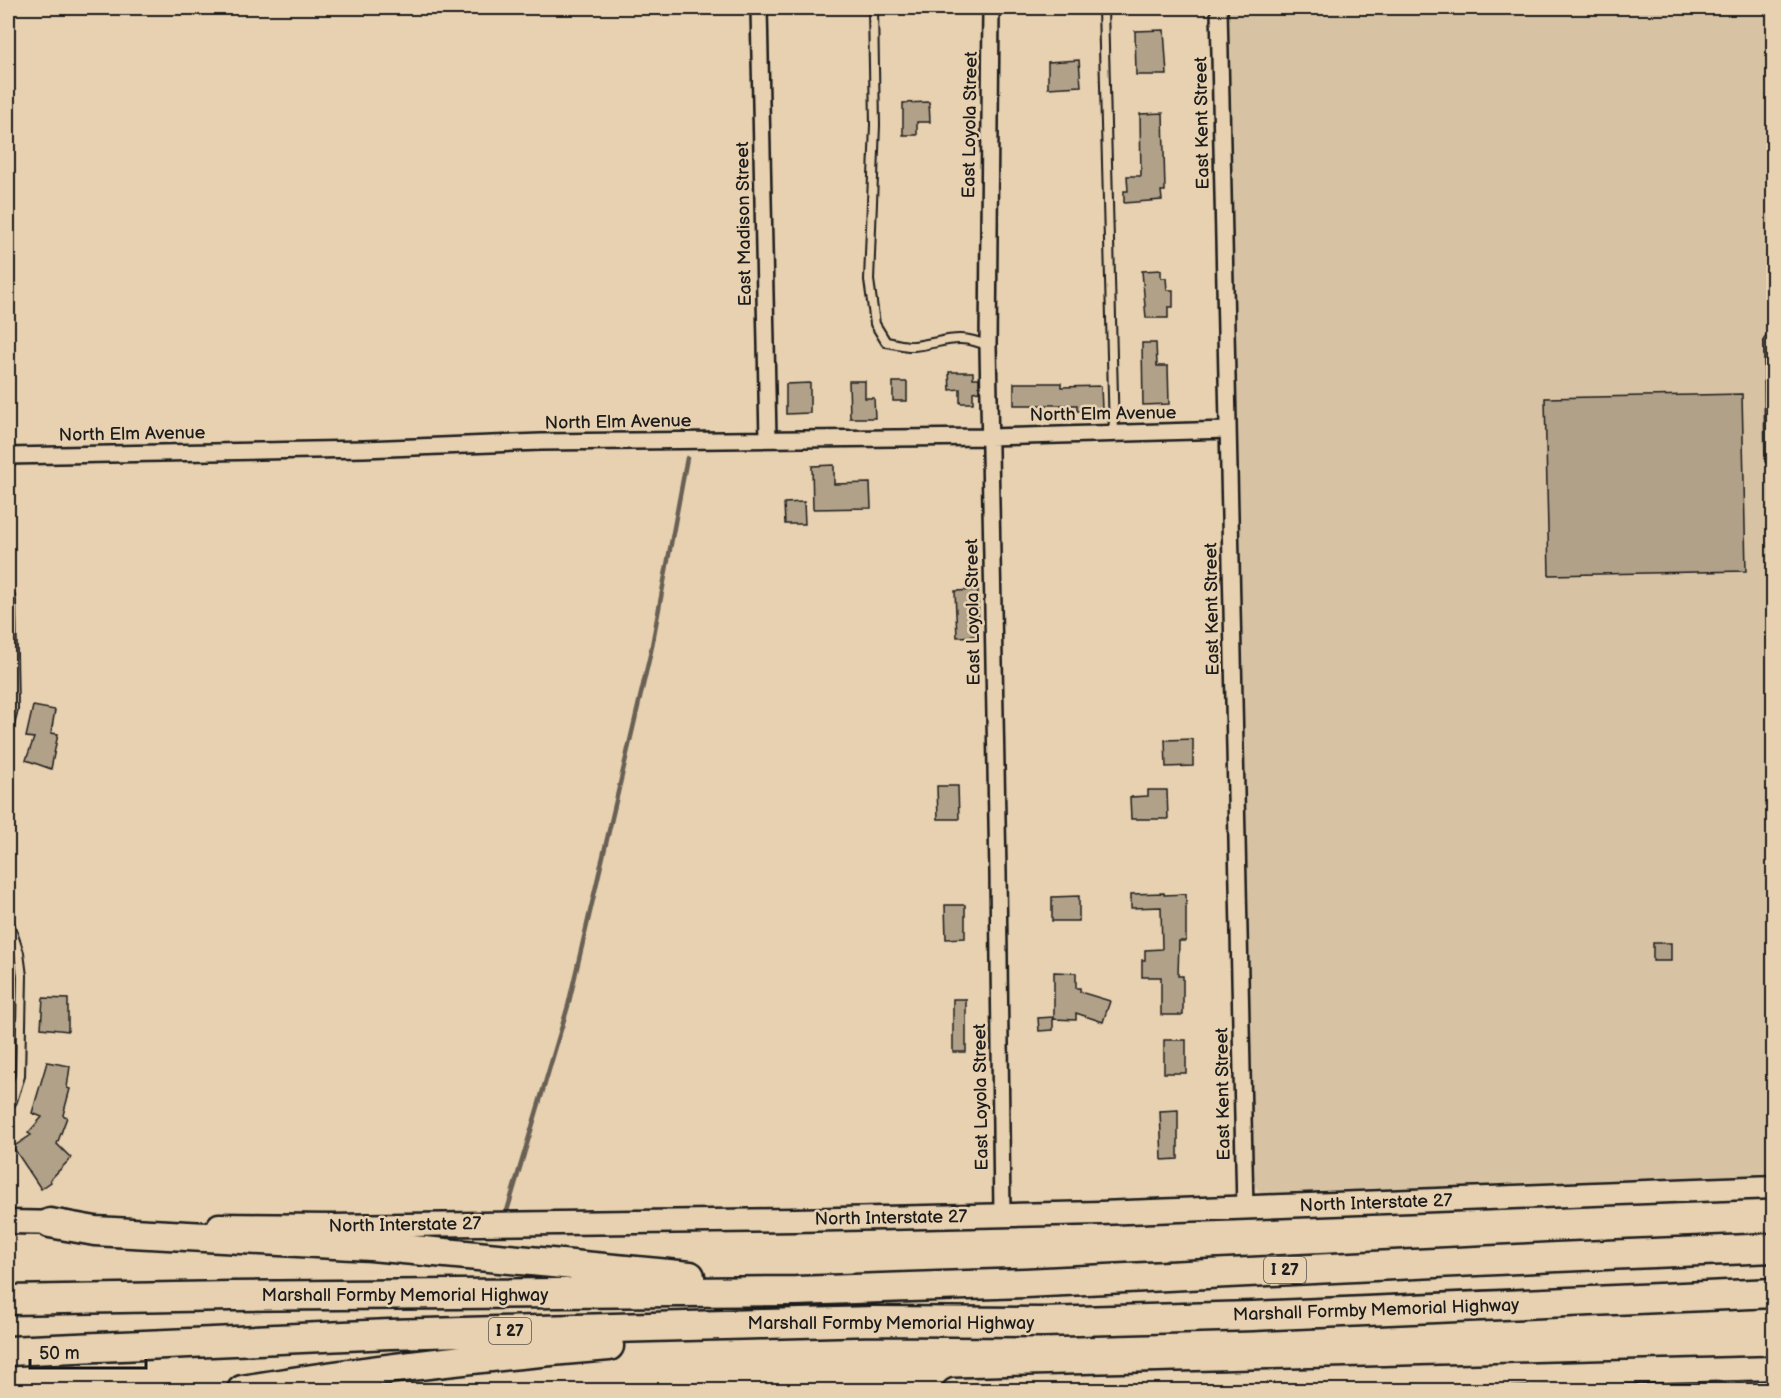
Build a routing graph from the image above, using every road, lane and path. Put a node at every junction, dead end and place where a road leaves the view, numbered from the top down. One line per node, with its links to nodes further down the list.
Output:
1 (759, 8): 11 (street, East Madison Street)
2 (873, 8): 7 (lane)
3 (991, 8): 7 (street, East Loyola Street)
4 (1103, 8): 9 (lane)
5 (1219, 8): 8 (street, East Kent Street)
6 (1773, 336): 13 (lane)
7 (988, 346): 10 (street, East Loyola Street)
8 (1228, 430): 9 (street, North Elm Avenue); 19 (street, East Kent Street)
9 (1114, 434): 10 (street, North Elm Avenue)
10 (989, 437): 11 (street, North Elm Avenue); 20 (street, East Loyola Street)
11 (768, 439): 12 (street, North Elm Avenue)
12 (8, 456)
13 (1770, 459)
14 (8, 589): 15 (lane)
15 (8, 730)
16 (8, 920): 17 (lane)
17 (8, 1107)
18 (1773, 1187): 19 (main road, North Interstate 27)
19 (1245, 1209): 20 (main road, North Interstate 27)
20 (1002, 1215): 22 (main road, North Interstate 27)
21 (8, 1222): 22 (main road, North Interstate 27)
22 (50, 1223): 26 (highway)
23 (1773, 1236): 25 (highway)
24 (1773, 1248): 25 (highway, Marshall Formby Memorial Highway / I 27)
25 (1557, 1257): 26 (highway, Marshall Formby Memorial Highway / I 27)
26 (796, 1291): 29 (highway, Marshall Formby Memorial Highway / I 27)
27 (1773, 1293): 28 (highway, Marshall Formby Memorial Highway / I 27)
28 (1728, 1295): 30 (highway); 31 (highway, Marshall Formby Memorial Highway / I 27)
29 (8, 1300)
30 (1773, 1301)
31 (1013, 1323): 32 (highway, Marshall Formby Memorial Highway / I 27); 34 (highway)
32 (8, 1351)
33 (1773, 1368): 35 (main road)
34 (242, 1390)
35 (954, 1390)

